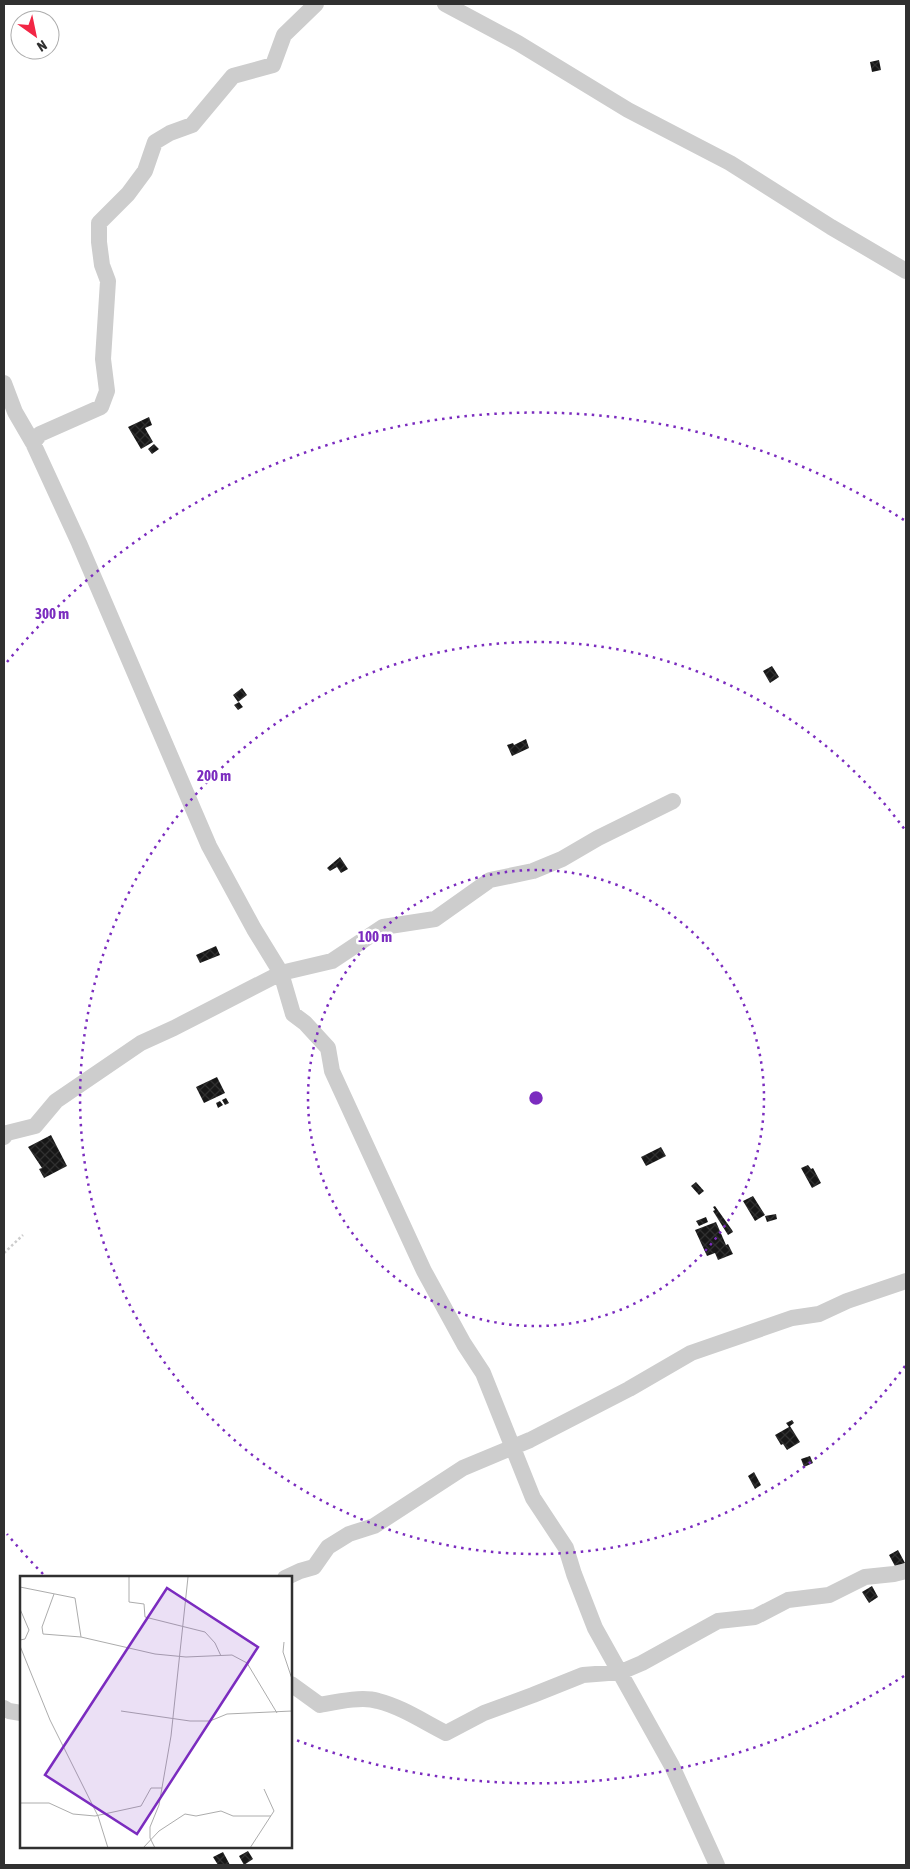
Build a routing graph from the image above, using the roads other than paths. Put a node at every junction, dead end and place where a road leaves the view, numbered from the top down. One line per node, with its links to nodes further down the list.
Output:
1 (316, 4): 5 (street)
2 (445, 4): 3 (street)
3 (906, 271)
4 (4, 383): 5 (street)
5 (33, 443): 7 (street)
6 (673, 801): 7 (street)
7 (281, 973): 8 (street); 10 (street)
8 (4, 1137)
9 (906, 1281): 10 (street)
10 (512, 1448): 12 (street); 13 (street)
11 (906, 1571): 13 (street)
12 (289, 1576)
13 (621, 1672): 14 (street); 17 (street)
14 (292, 1685)
15 (4, 1708): 16 (street)
16 (20, 1714)
17 (717, 1865)

